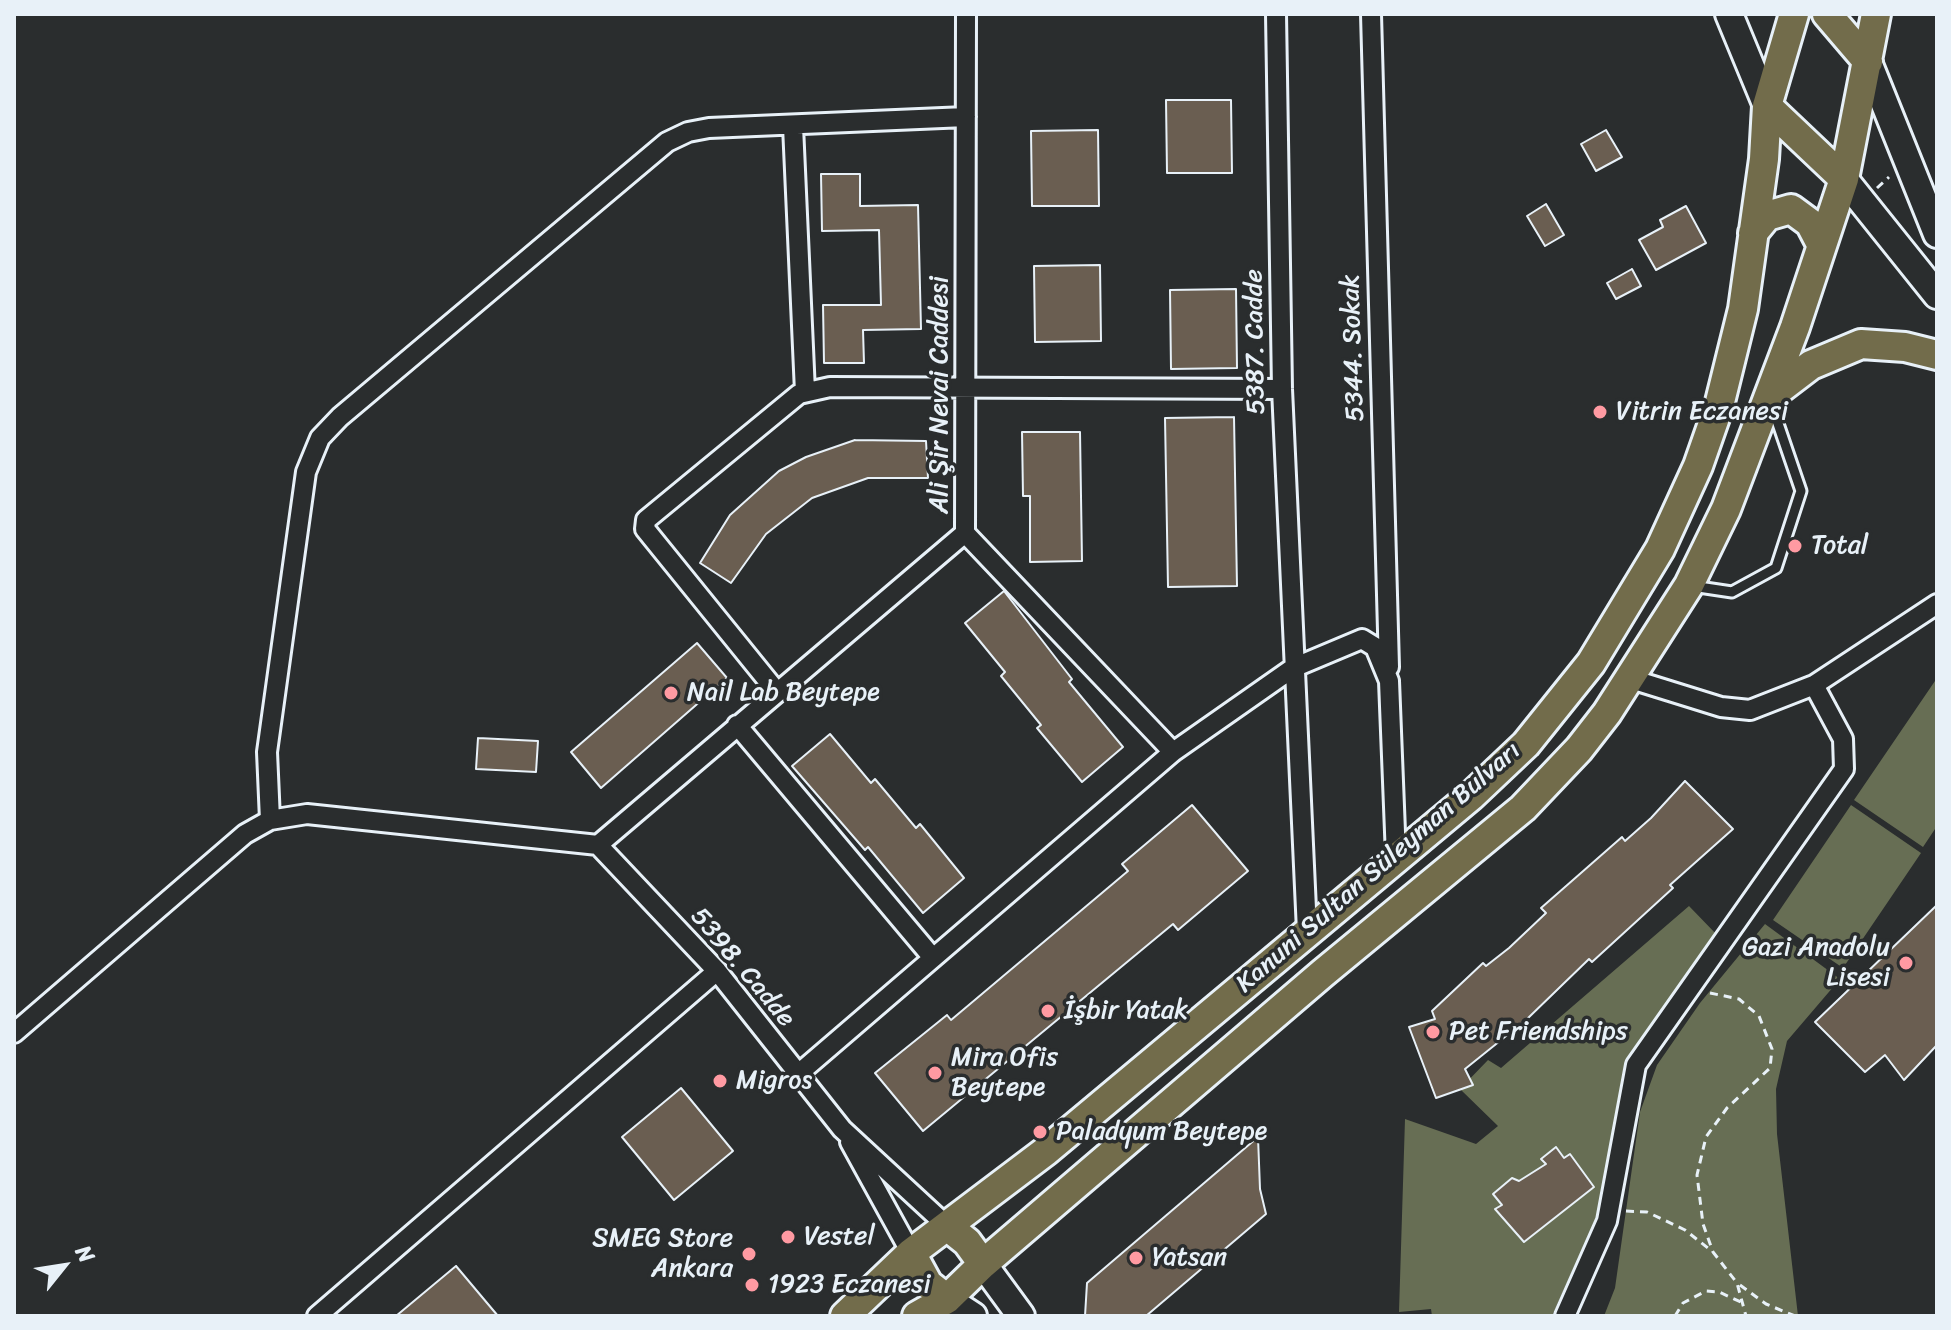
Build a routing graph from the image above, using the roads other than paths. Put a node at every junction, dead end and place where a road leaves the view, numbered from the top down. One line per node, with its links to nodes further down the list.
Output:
1 (966, 14): 10 (street, Ali Şir Nevai Caddesi)
2 (1276, 14): 19 (street, 5387. Cadde)
3 (1371, 14): 27 (street, 5344. Sokak)
4 (1729, 14): 9 (main road)
5 (1794, 14): 9 (main road, Kanuni Sultan Süleyman Bulvarı)
6 (1827, 14): 8 (main road)
7 (1876, 14): 8 (main road, Kanuni Sultan Süleyman Bulvarı)
8 (1868, 62): 12 (main road, Kanuni Sultan Süleyman Bulvarı); 14 (main road)
9 (1767, 106): 12 (main road); 13 (main road, Kanuni Sultan Süleyman Bulvarı)
10 (966, 117): 11 (street); 18 (street, Ali Şir Nevai Caddesi)
11 (793, 126): 20 (street); 32 (street)
12 (1844, 179): 15 (main road, Kanuni Sultan Süleyman Bulvarı); 16 (main road)
13 (1753, 233): 15 (main road); 34 (main road, Kanuni Sultan Süleyman Bulvarı)
14 (1937, 234)
15 (1821, 244): 21 (main road, Kanuni Sultan Süleyman Bulvarı)
16 (1937, 295)
17 (1937, 355): 21 (main road)
18 (966, 386): 19 (street); 20 (street); 22 (street, Ali Şir Nevai Caddesi)
19 (1282, 389): 25 (street, 5387. Cadde)
20 (805, 392): 29 (street)
21 (1769, 397): 23 (main road, Kanuni Sultan Süleyman Bulvarı); 23 (lane)
22 (965, 533): 29 (street, Ali Şir Nevai Caddesi); 31 (street)
23 (1689, 585): 26 (main road, Kanuni Sultan Süleyman Bulvarı)
24 (1937, 604): 28 (street)
25 (1293, 668): 27 (street); 31 (street); 35 (street, 5387. Cadde)
26 (1631, 679): 28 (street); 43 (main road, Kanuni Sultan Süleyman Bulvarı)
27 (1389, 681): 34 (street, 5344. Sokak)
28 (1814, 685): 50 (street)
29 (777, 692): 30 (street, Ali Şir Nevai Caddesi)
30 (737, 725): 33 (street, Ali Şir Nevai Caddesi); 36 (street)
31 (1173, 752): 36 (street)
32 (270, 820): 33 (street); 38 (street)
33 (598, 845): 37 (street, 5398. Cadde)
34 (1396, 857): 35 (main road, Kanuni Sultan Süleyman Bulvarı)
35 (1307, 931): 41 (main road, Kanuni Sultan Süleyman Bulvarı)
36 (933, 958): 39 (street)
37 (717, 971): 39 (street, 5398. Cadde); 45 (street)
38 (14, 1033)
39 (797, 1075): 40 (street, 5398. Cadde)
40 (842, 1129): 41 (street, 5398. Cadde); 42 (street, 5398. Cadde)
41 (947, 1226): 42 (main road, Kanuni Sultan Süleyman Bulvarı); 43 (main road)
42 (911, 1253): 44 (main road); 46 (main road, Kanuni Sultan Süleyman Bulvarı)
43 (983, 1264): 44 (main road, Kanuni Sultan Süleyman Bulvarı); 49 (main road)
44 (947, 1299): 47 (main road, Kanuni Sultan Süleyman Bulvarı); 48 (main road)
45 (328, 1312)
46 (845, 1316)
47 (917, 1316)
48 (973, 1316)
49 (1021, 1316)
50 (1565, 1316)

